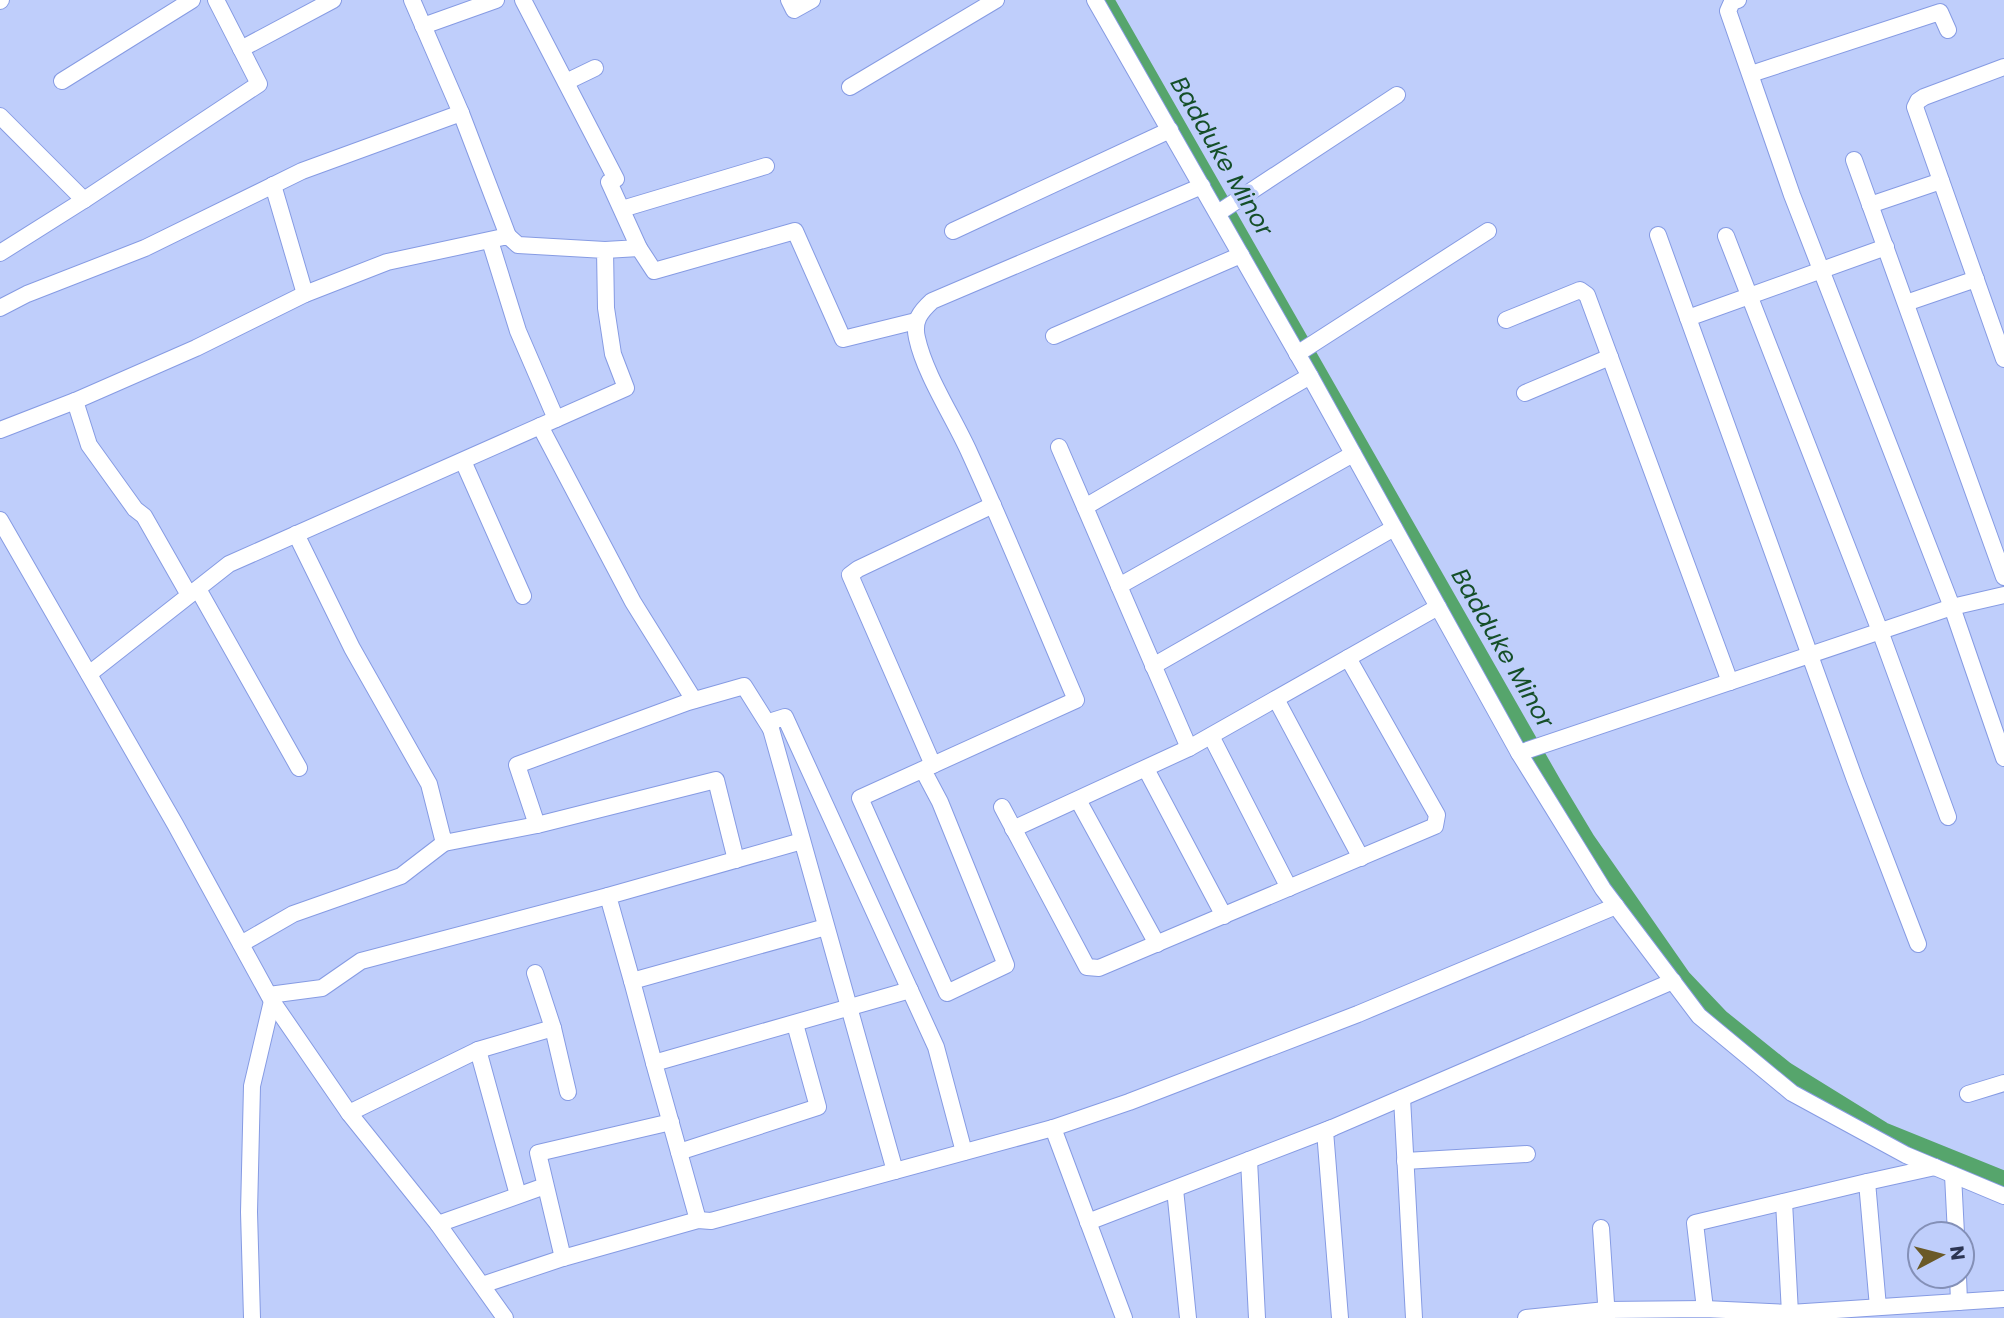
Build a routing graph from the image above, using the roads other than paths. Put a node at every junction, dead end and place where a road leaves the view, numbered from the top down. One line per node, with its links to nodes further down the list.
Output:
1 (192, 0): 18 (street)
2 (216, 0): 14 (street)
3 (332, 0): 14 (street)
4 (412, 0): 12 (street)
5 (496, 0): 12 (street)
6 (523, 0): 19 (street)
7 (789, 0): 8 (street)
8 (812, 0)
9 (996, 0): 20 (street)
10 (1095, 0): 24 (street)
11 (1738, 0): 17 (street)
12 (424, 26): 22 (street)
13 (1948, 30): 17 (street)
14 (241, 49): 30 (street)
15 (2004, 67): 27 (street)
16 (595, 68): 19 (street)
17 (1751, 74): 45 (street)
18 (62, 81)
19 (566, 82): 32 (street)
20 (850, 87)
21 (1396, 95): 33 (street)
22 (461, 113): 28 (street); 37 (street)
23 (0, 116): 30 (street)
24 (1170, 130): 29 (street); 34 (street)
25 (1854, 160): 31 (street)
26 (766, 166): 32 (street)
27 (1941, 181): 31 (street); 46 (street)
28 (273, 185): 47 (street); 50 (street)
29 (1202, 186): 33 (street); 53 (street)
30 (84, 200): 43 (street)
31 (1870, 205): 40 (street)
32 (622, 209): 41 (street)
33 (1217, 213): 44 (street)
34 (953, 231)
35 (1488, 231): 55 (street)
36 (1658, 235): 51 (street)
37 (508, 236): 39 (street); 42 (street)
38 (1726, 236): 48 (street)
39 (490, 241): 47 (street); 61 (street)
40 (1885, 247): 45 (street); 49 (street)
41 (639, 248): 42 (street); 53 (street)
42 (605, 250): 61 (street)
43 (0, 253)
44 (1241, 255): 54 (street); 55 (street)
45 (1821, 271): 48 (street); 78 (street)
46 (1976, 279): 49 (street); 57 (street)
47 (305, 294): 60 (street)
48 (1749, 296): 51 (street); 79 (street)
49 (1906, 303): 72 (street)
50 (0, 308)
51 (1688, 318): 80 (street)
52 (1506, 320): 56 (street)
53 (916, 321): 67 (street)
54 (1054, 335)
55 (1297, 354): 58 (street)
56 (1610, 357): 59 (street); 84 (street)
57 (2004, 359)
58 (1310, 376): 65 (street); 68 (street)
59 (1525, 393)
60 (75, 401): 63 (street); 74 (street)
61 (556, 419): 62 (street)
62 (540, 426): 66 (street); 86 (street)
63 (0, 430)
64 (1059, 447): 68 (street)
65 (1353, 454): 70 (street); 73 (street)
66 (463, 461): 71 (street); 76 (street)
67 (993, 505): 93 (street); 93 (street)
68 (1085, 508): 73 (street)
69 (0, 520): 83 (street)
70 (1394, 528): 77 (street); 82 (street)
71 (296, 534): 74 (street); 101 (street)
72 (2004, 578)
73 (1119, 586): 82 (street)
74 (193, 592): 83 (street); 92 (street)
75 (2004, 595): 78 (street)
76 (523, 596)
77 (1438, 607): 81 (street); 90 (street)
78 (1952, 607): 79 (street); 91 (street)
79 (1880, 631): 80 (street); 97 (street)
80 (1810, 655): 84 (street); 111 (street)
81 (1349, 658): 85 (street); 102 (street)
82 (1153, 666): 89 (street)
83 (89, 674): 109 (street)
84 (1730, 682): 90 (street)
85 (1276, 699): 88 (street); 102 (street)
86 (694, 700): 87 (street); 98 (street)
87 (771, 729): 100 (street); 115 (street)
88 (1211, 736): 89 (street); 104 (street)
89 (1189, 748): 94 (street)
90 (1520, 752): 106 (street)
91 (2004, 758)
92 (299, 768)
93 (928, 768): 93 (street)
94 (1146, 769): 95 (street); 107 (street)
95 (1078, 800): 99 (street); 110 (street)
96 (1002, 807): 99 (street)
97 (1948, 817)
98 (537, 825): 101 (street); 103 (street)
99 (1013, 829): 110 (street)
100 (802, 841): 103 (street); 108 (street)
101 (444, 844): 109 (street)
102 (1362, 858): 104 (street)
103 (736, 860): 105 (street)
104 (1289, 888): 107 (street)
105 (608, 895): 113 (street); 116 (street)
106 (1616, 906): 114 (street); 128 (street)
107 (1224, 916): 110 (street)
108 (826, 927): 113 (street); 117 (street)
109 (241, 944): 116 (street)
110 (1157, 944)
111 (1918, 944)
112 (535, 973): 119 (street)
113 (632, 981): 121 (street)
114 (1672, 981): 125 (street); 135 (street)
115 (910, 990): 117 (street); 131 (street)
116 (270, 998): 126 (street); 158 (street)
117 (849, 1008): 118 (street); 136 (street)
118 (795, 1024): 121 (street); 130 (street)
119 (553, 1028): 120 (street); 123 (street)
120 (478, 1050): 126 (street); 141 (street)
121 (654, 1063): 127 (street)
122 (2004, 1083): 124 (street)
123 (568, 1092)
124 (1968, 1094)
125 (1402, 1098): 129 (street); 134 (street)
126 (349, 1113): 147 (street)
127 (671, 1122): 130 (street); 139 (street)
128 (1053, 1128): 131 (street); 146 (street)
129 (1332, 1128): 133 (street); 163 (street)
130 (679, 1152): 144 (street)
131 (964, 1152): 136 (street)
132 (1527, 1154): 134 (street)
133 (1249, 1160): 140 (street); 162 (street)
134 (1405, 1161): 164 (street)
135 (1935, 1167): 137 (street); 138 (street)
136 (895, 1171): 144 (street)
137 (1953, 1175): 142 (street); 145 (street)
138 (1867, 1182): 143 (street); 154 (street)
139 (545, 1186): 141 (street); 149 (street)
140 (1175, 1189): 146 (street); 161 (street)
141 (518, 1195): 147 (street)
142 (2004, 1196)
143 (1784, 1202): 155 (street); 156 (street)
144 (698, 1220): 149 (street)
145 (1955, 1220)
146 (1088, 1222): 160 (street)
147 (438, 1224): 150 (street)
148 (1601, 1228): 157 (street)
149 (562, 1258): 150 (street)
150 (482, 1285): 159 (street)
151 (1959, 1290): 153 (street)
152 (2004, 1299): 153 (street)
153 (1959, 1302): 154 (street)
154 (1878, 1307): 156 (street)
155 (1705, 1309): 156 (street); 157 (street)
156 (1790, 1313)
157 (1607, 1314): 165 (street)
158 (252, 1318)
159 (505, 1318)
160 (1124, 1318)
161 (1188, 1318)
162 (1257, 1318)
163 (1340, 1318)
164 (1414, 1318)
165 (1526, 1318)

